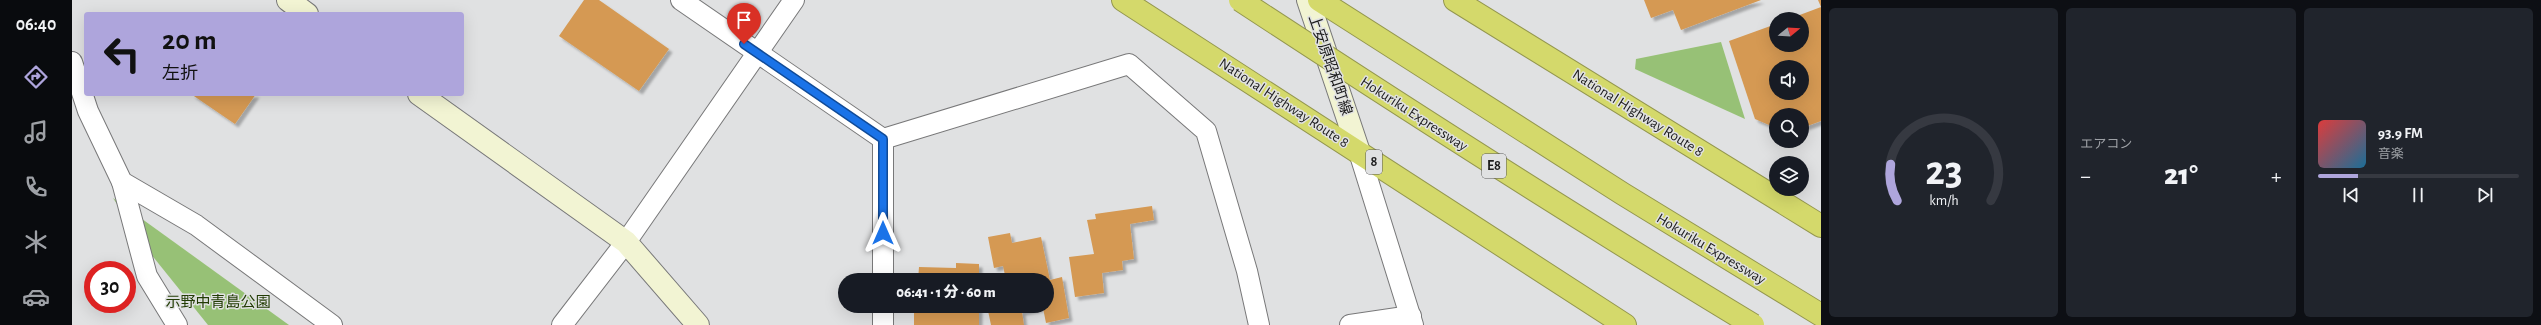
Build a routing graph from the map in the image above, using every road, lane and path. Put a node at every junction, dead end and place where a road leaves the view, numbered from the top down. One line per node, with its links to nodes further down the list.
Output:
1 (288, 0): 9 (street)
2 (681, 0): 10 (street)
3 (794, 0): 10 (street)
4 (1123, 0): 14 (highway, National Highway Route 8 / 8)
5 (1240, 0): 30 (highway, Hokuriku Expressway / E8, bridge)
6 (1308, 0): 14 (street, 上安原昭和町線)
7 (1319, 0): 20 (highway, Hokuriku Expressway)
8 (1455, 0): 16 (highway, National Highway Route 8)
9 (304, 12)
10 (757, 53): 13 (street); 17 (street)
11 (72, 62): 15 (street)
12 (422, 96): 17 (street)
13 (883, 139): 18 (street); 27 (street)
14 (1359, 152): 21 (street); 29 (highway, National Highway Route 8 / 8)
15 (122, 182): 22 (street); 23 (street)
16 (1821, 226)
17 (626, 242): 24 (street); 25 (street)
18 (883, 273)
19 (883, 313): 26 (street)
20 (1821, 315)
21 (1412, 320): 28 (street)
22 (177, 325)
23 (332, 325)
24 (562, 325)
25 (698, 325)
26 (883, 325)
27 (1258, 325)
28 (1350, 325)
29 (1625, 325)
30 (1753, 325)

